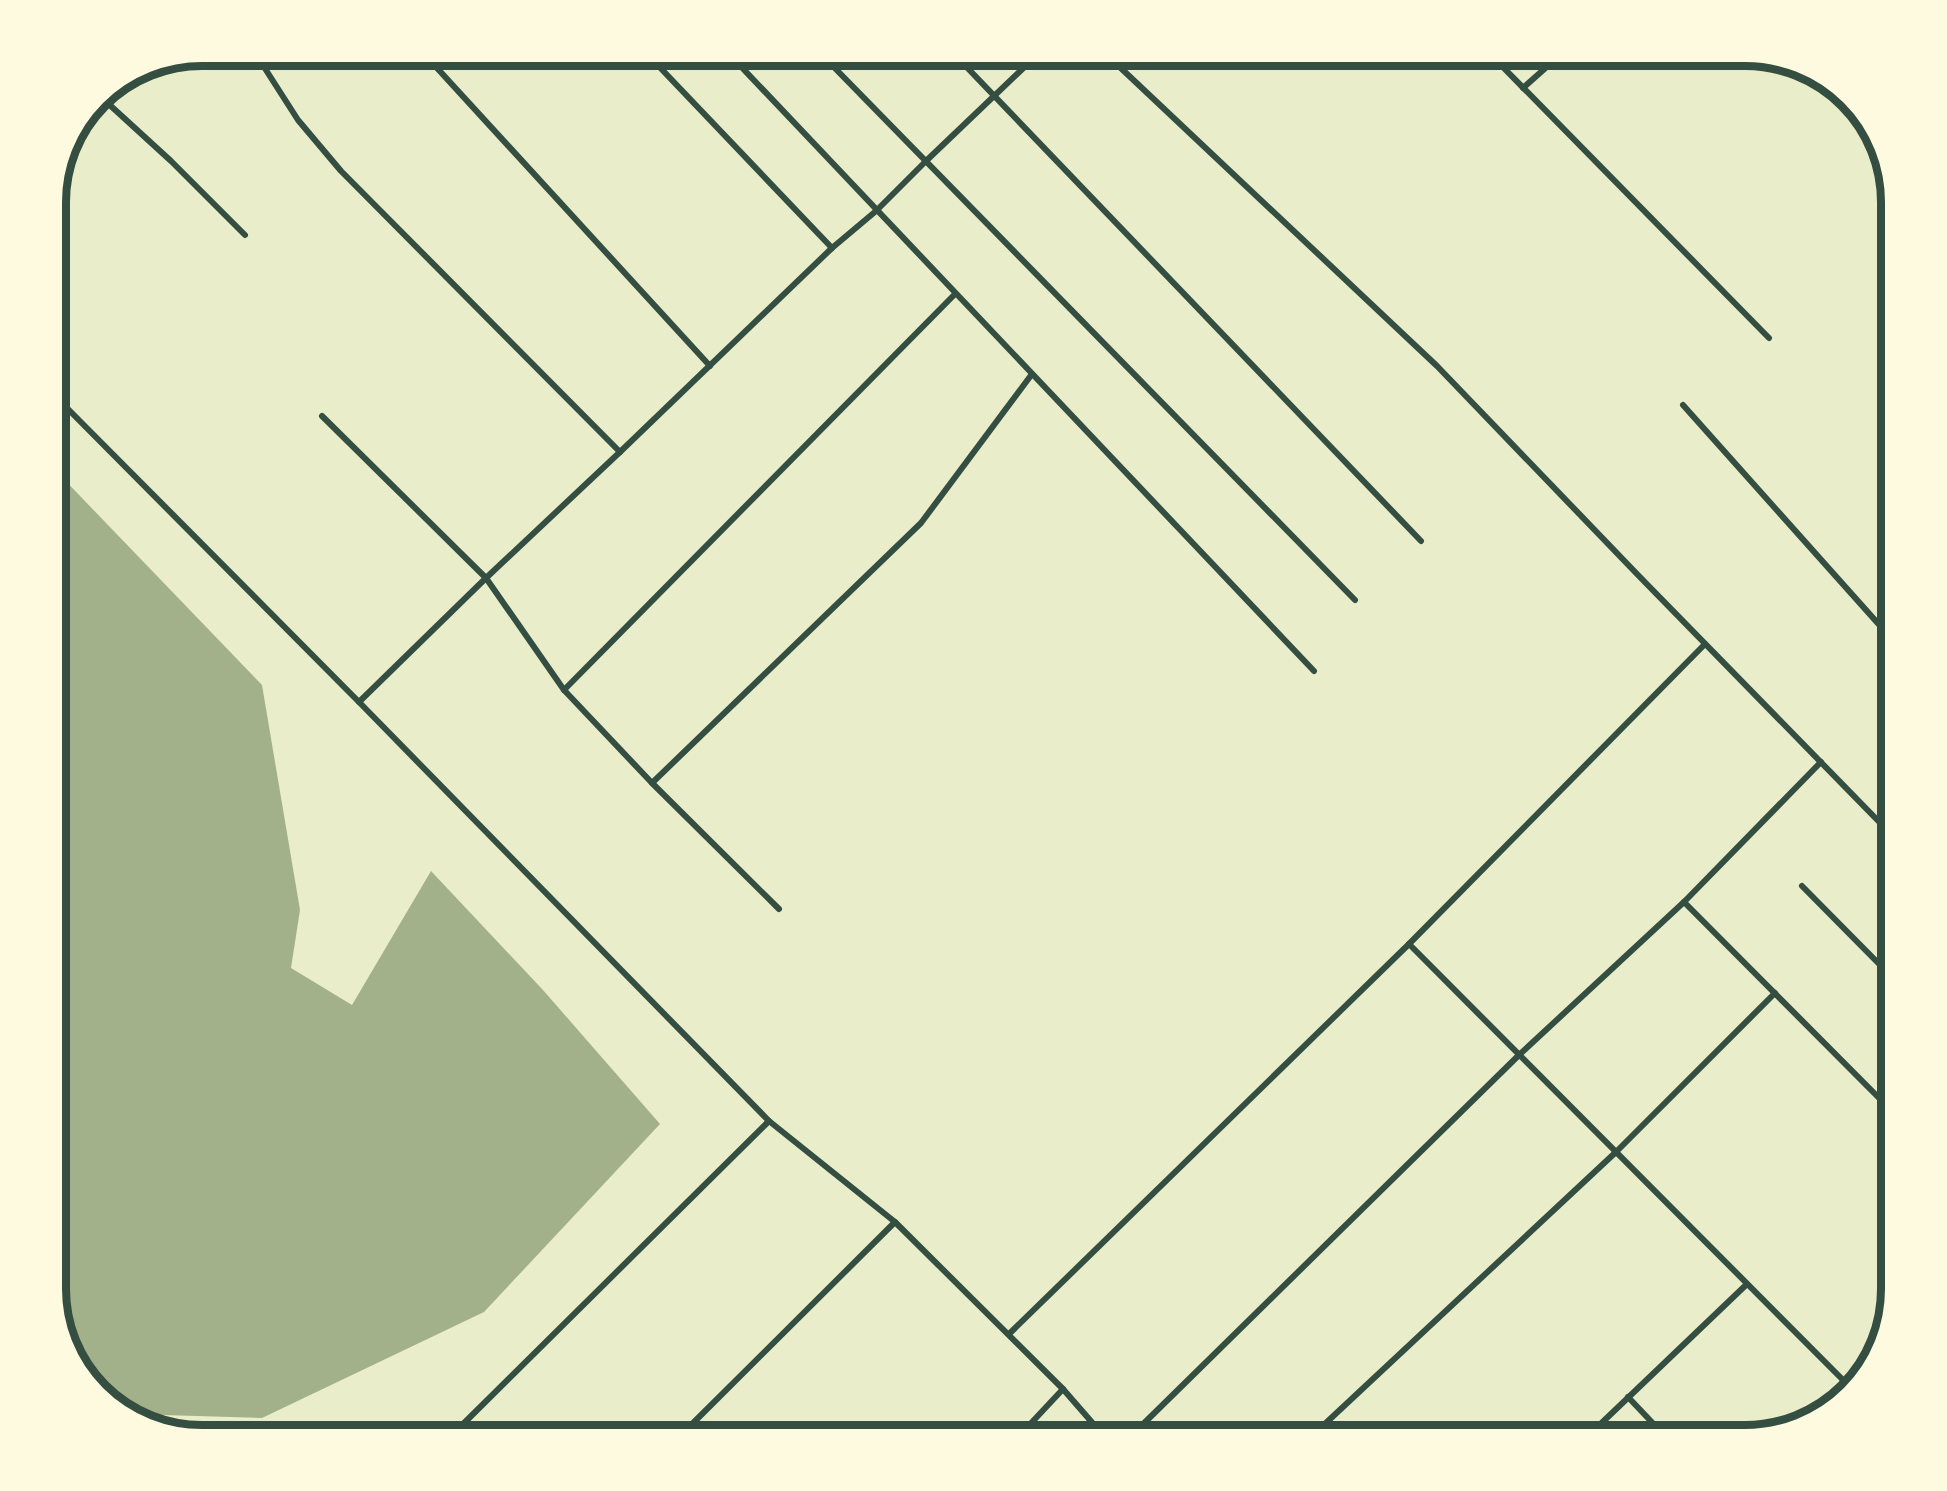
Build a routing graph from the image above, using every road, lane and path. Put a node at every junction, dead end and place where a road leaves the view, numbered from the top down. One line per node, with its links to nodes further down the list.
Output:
1 (264, 66): 25 (street)
2 (435, 66): 20 (street)
3 (659, 66): 17 (street)
4 (740, 66): 15 (street)
5 (833, 66): 14 (street)
6 (966, 66): 12 (street)
7 (1026, 66): 12 (street)
8 (1119, 66): 30 (street)
9 (1502, 66): 11 (street)
10 (1548, 66): 11 (street)
11 (1523, 88): 19 (street)
12 (994, 96): 14 (street); 26 (street)
13 (108, 104): 16 (street)
14 (926, 160): 15 (street); 28 (street)
15 (876, 211): 17 (street); 18 (street)
16 (245, 236)
17 (832, 248): 20 (street)
18 (956, 294): 21 (street); 32 (street)
19 (1769, 338)
20 (710, 366): 25 (street)
21 (1032, 374): 31 (street); 35 (street)
22 (1683, 405): 29 (street)
23 (66, 407): 33 (street)
24 (322, 416): 27 (street)
25 (620, 452): 27 (street)
26 (1421, 541)
27 (486, 578): 32 (street); 33 (street)
28 (1355, 600)
29 (1881, 626)
30 (1705, 644): 34 (street); 40 (street)
31 (1314, 672)
32 (564, 690): 35 (street)
33 (359, 702): 45 (street)
34 (1821, 762): 36 (street); 38 (street)
35 (652, 783): 39 (street)
36 (1881, 823)
37 (1802, 886): 41 (street)
38 (1684, 902): 42 (street); 43 (street)
39 (779, 909)
40 (1409, 944): 43 (street); 49 (street)
41 (1881, 965)
42 (1775, 993): 44 (street); 46 (street)
43 (1519, 1055): 46 (street); 57 (street)
44 (1881, 1099)
45 (769, 1121): 47 (street); 53 (street)
46 (1616, 1152): 48 (street); 58 (street)
47 (895, 1222): 49 (street); 54 (street)
48 (1747, 1284): 50 (street); 52 (street)
49 (1009, 1334): 51 (street)
50 (1844, 1381)
51 (1063, 1389): 55 (street); 56 (street)
52 (1628, 1397): 59 (street); 60 (street)
53 (463, 1425)
54 (692, 1425)
55 (1030, 1425)
56 (1094, 1425)
57 (1143, 1425)
58 (1325, 1425)
59 (1600, 1425)
60 (1654, 1425)

